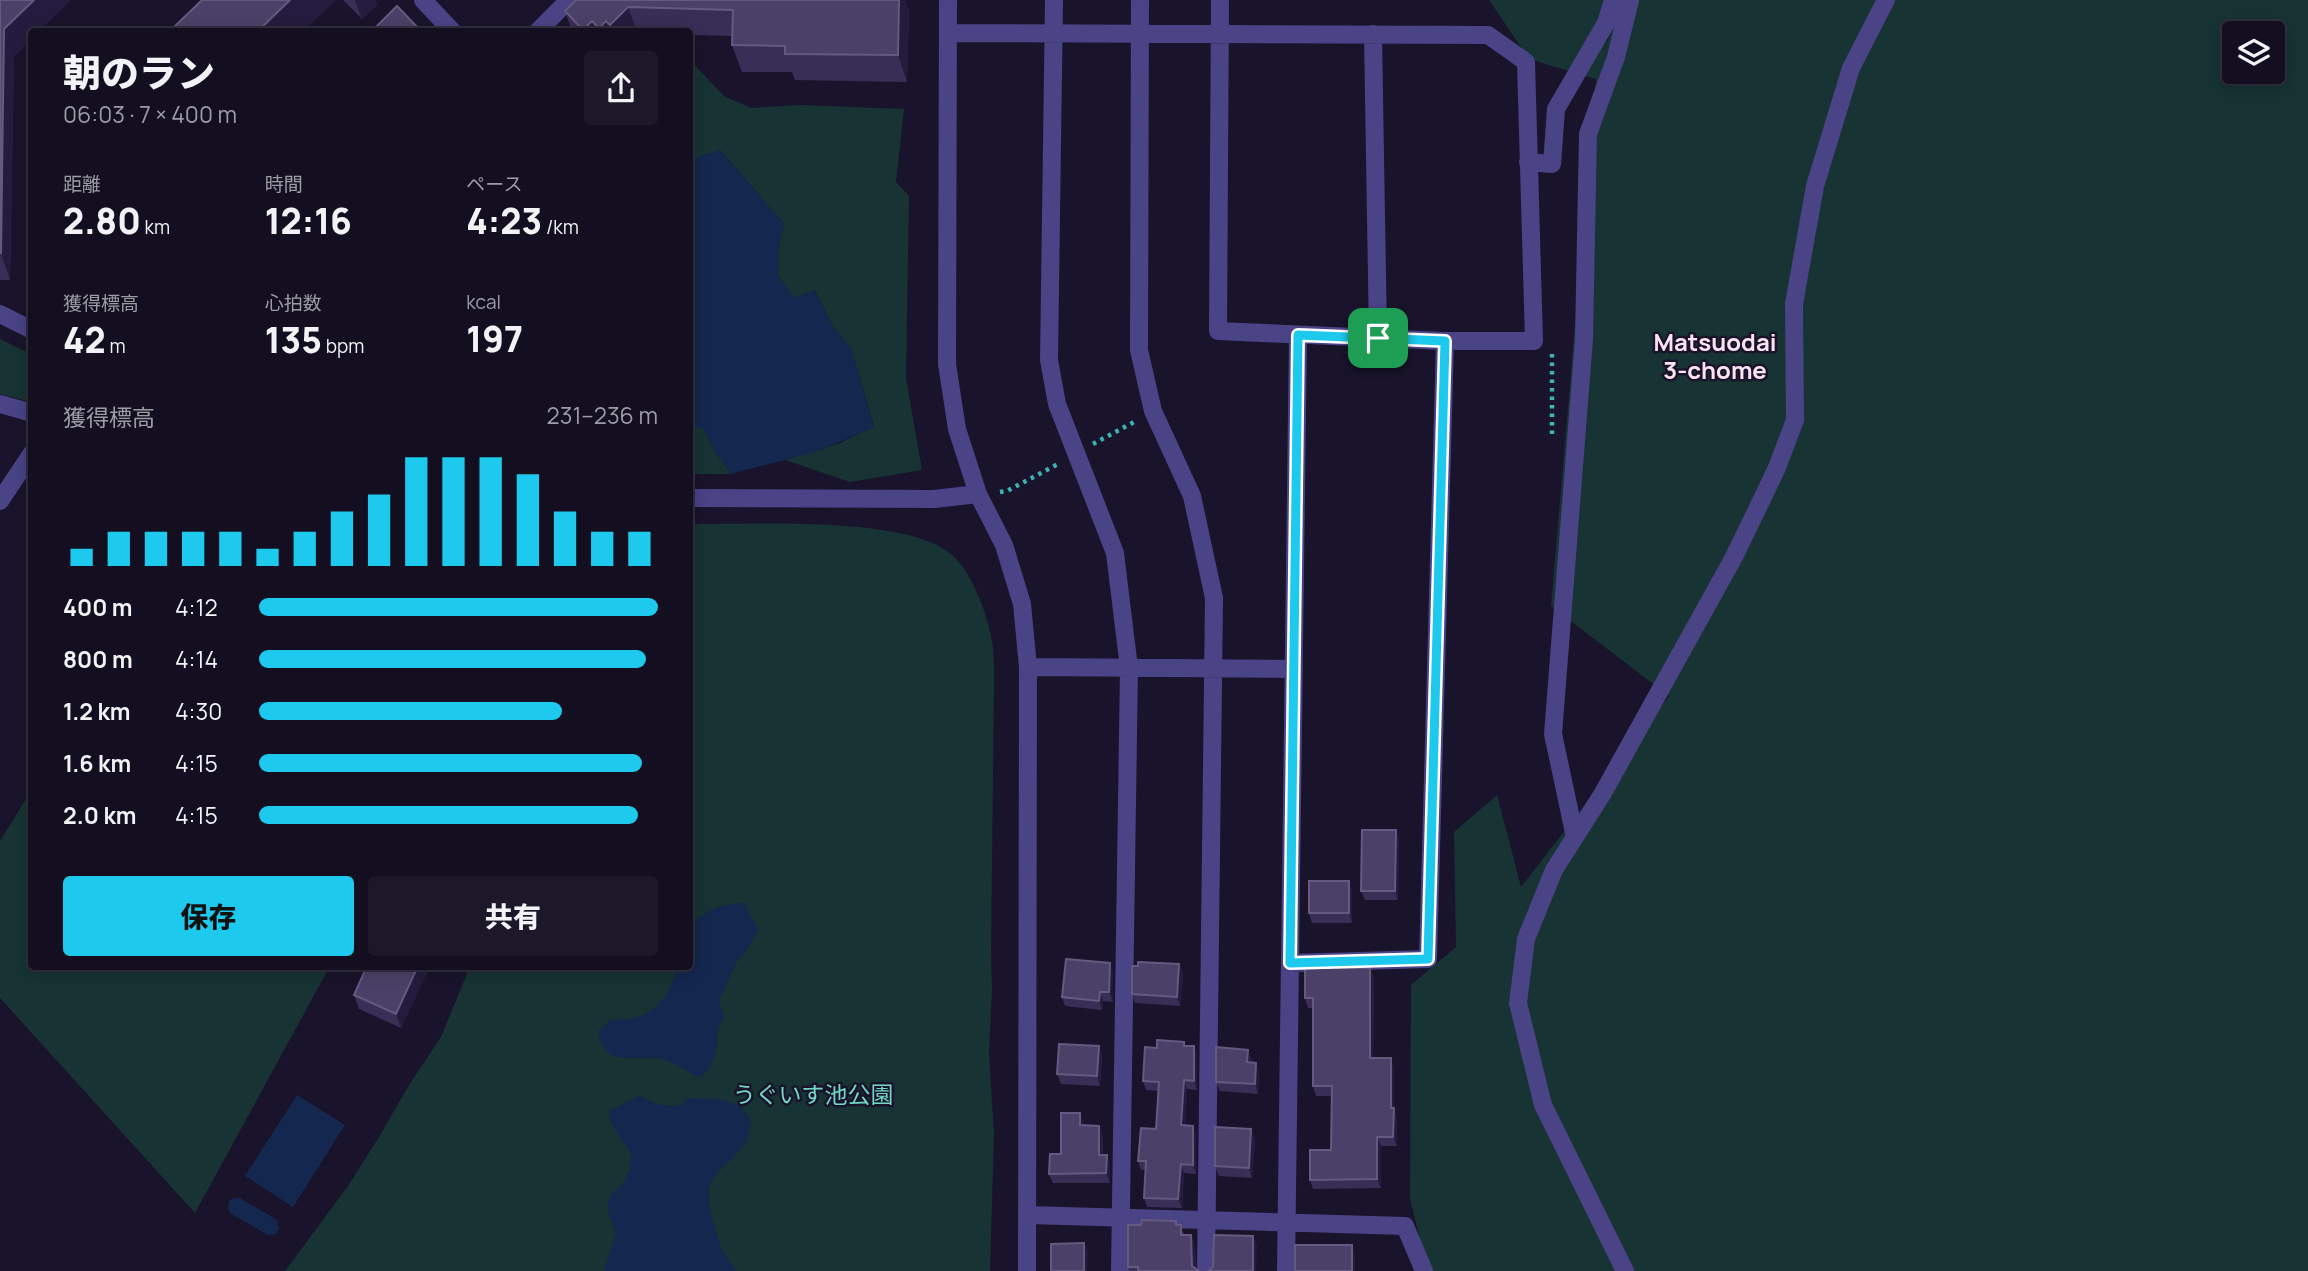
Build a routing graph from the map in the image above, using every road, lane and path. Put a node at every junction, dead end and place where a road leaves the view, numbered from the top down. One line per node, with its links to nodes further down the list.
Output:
1 (423, 0): 10 (street)
2 (569, 0): 11 (street)
3 (948, 0): 12 (street)
4 (1054, 0): 13 (street)
5 (1140, 0): 14 (street)
6 (1220, 0): 15 (street)
7 (1613, 0): 17 (street)
8 (1630, 0): 35 (street)
9 (1885, 0): 35 (street)
10 (449, 28)
11 (541, 28)
12 (948, 33): 13 (street); 28 (street)
13 (1054, 33): 14 (street); 32 (street)
14 (1140, 33): 15 (street); 33 (street)
15 (1220, 34): 16 (street); 20 (street)
16 (1373, 34): 17 (street); 21 (street)
17 (1528, 162): 22 (street)
18 (0, 314): 19 (street)
19 (28, 328)
20 (1298, 335): 21 (street); 34 (street)
21 (1378, 338): 22 (street)
22 (1445, 341): 36 (street)
23 (1552, 342): 26 (path)
24 (0, 404): 25 (street)
25 (28, 412)
26 (1552, 449)
27 (28, 459): 30 (street)
28 (978, 494): 29 (street); 31 (street)
29 (693, 498)
30 (0, 501)
31 (1028, 667): 32 (street); 37 (street)
32 (1129, 667): 33 (street); 38 (street)
33 (1213, 668): 34 (street); 39 (street)
34 (1294, 669): 36 (street)
35 (1575, 837): 46 (street)
36 (1290, 963): 40 (street)
37 (1028, 1215): 38 (street); 41 (street)
38 (1120, 1218): 39 (street); 42 (street)
39 (1207, 1220): 40 (street); 43 (street)
40 (1287, 1223): 44 (street); 45 (street)
41 (1027, 1271)
42 (1120, 1271)
43 (1206, 1271)
44 (1286, 1271)
45 (1424, 1271)
46 (1625, 1271)

